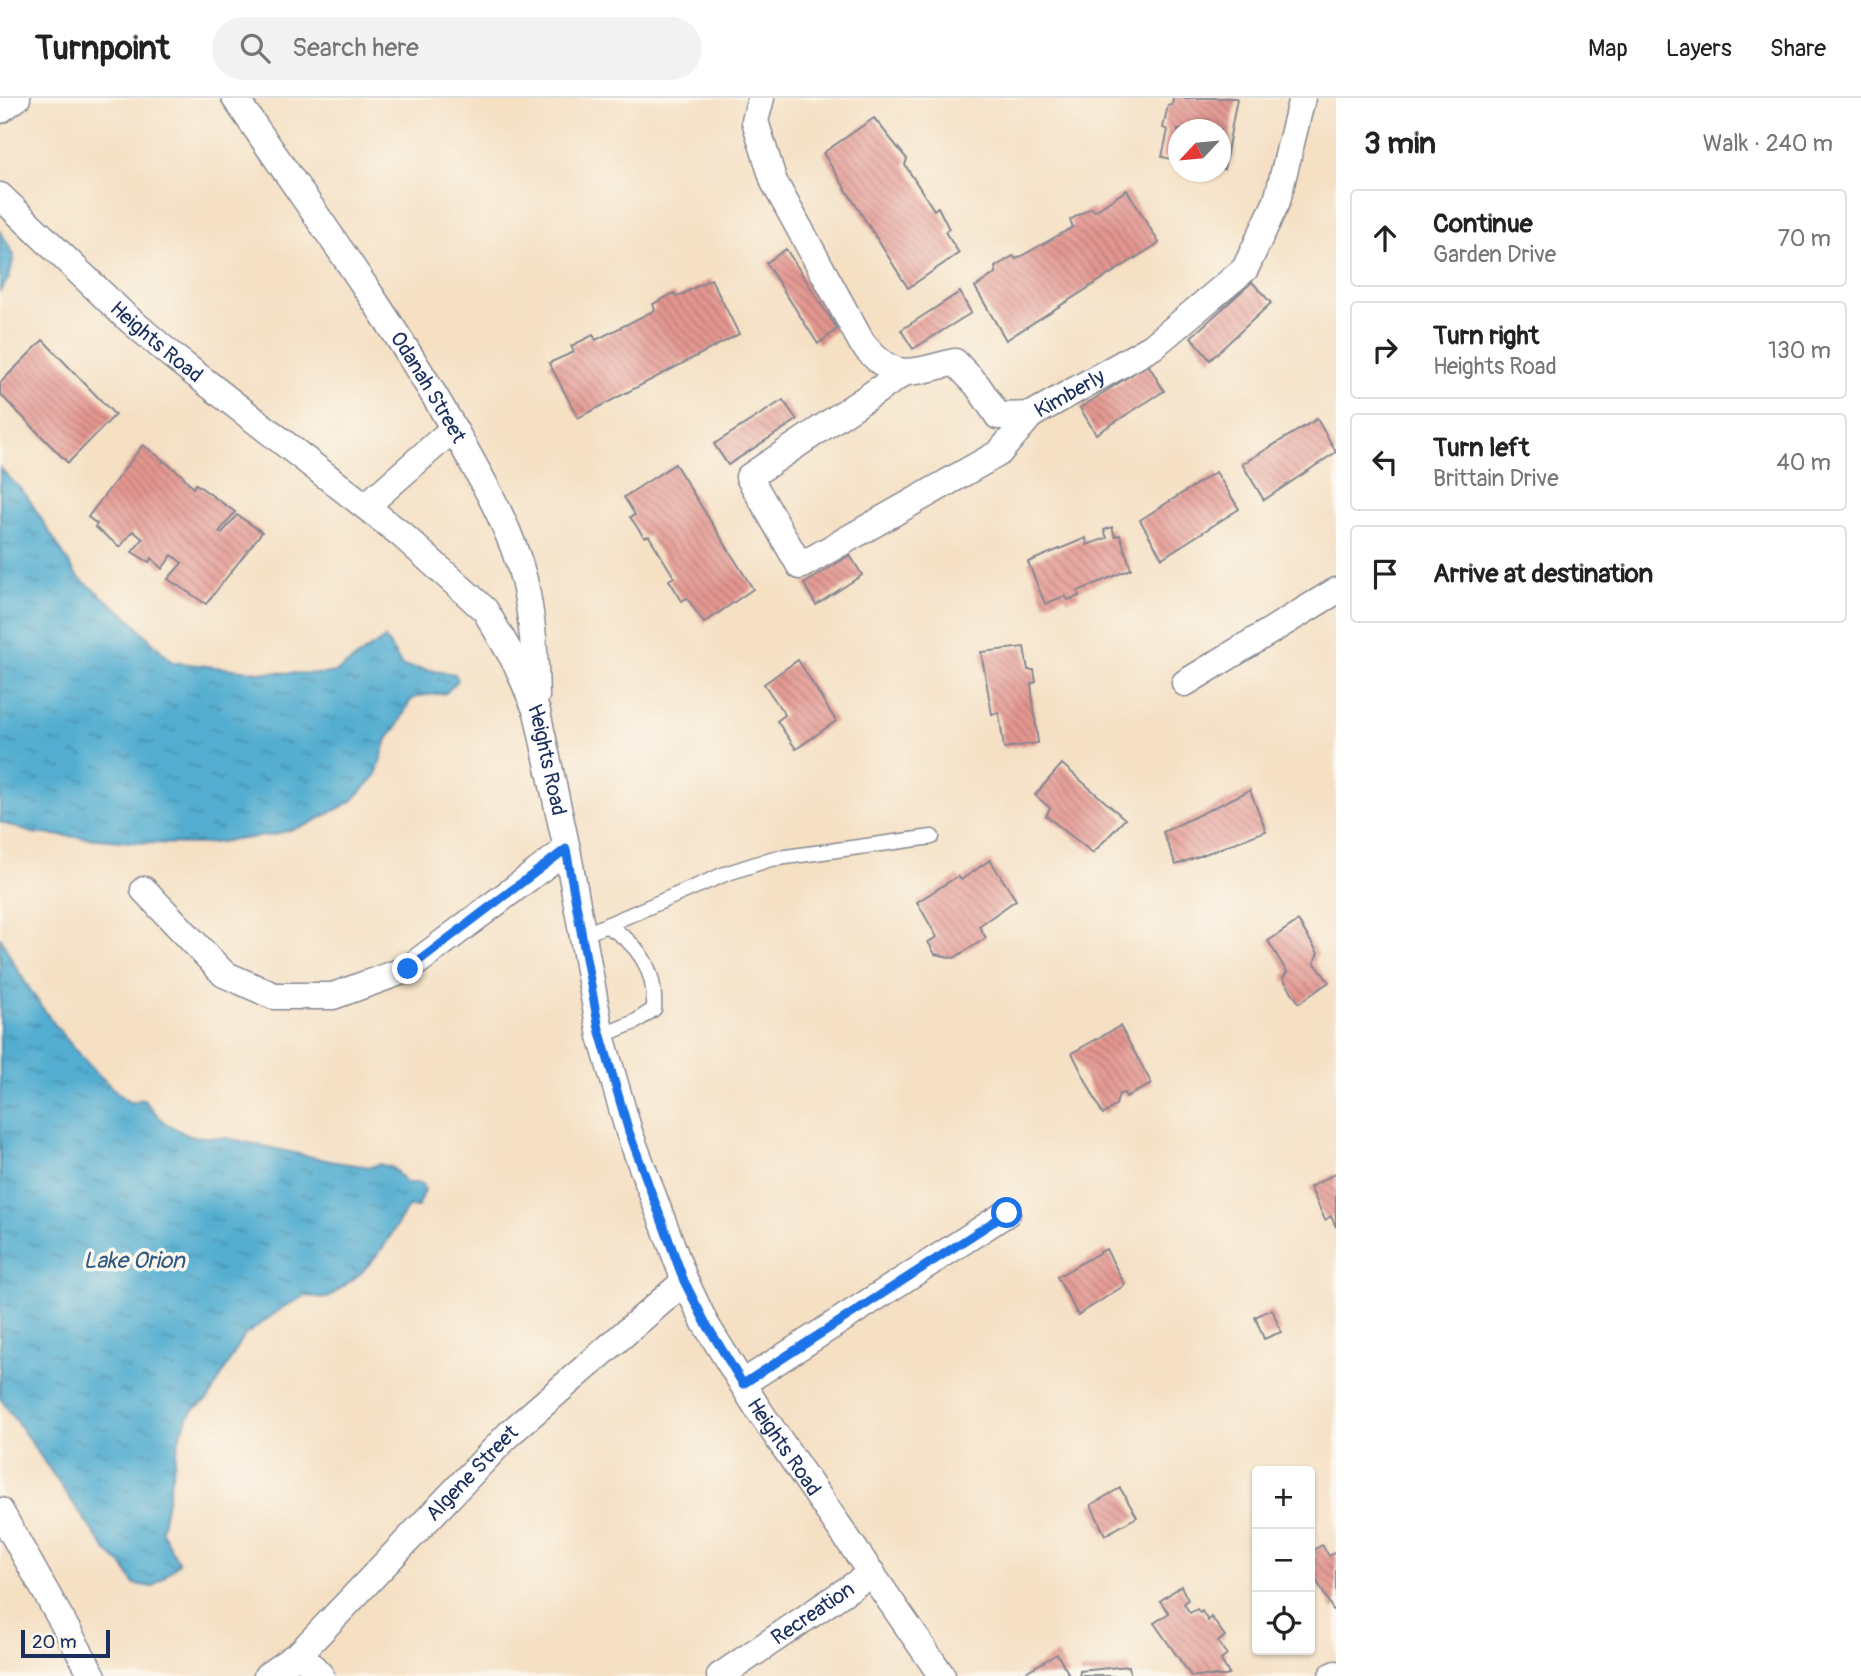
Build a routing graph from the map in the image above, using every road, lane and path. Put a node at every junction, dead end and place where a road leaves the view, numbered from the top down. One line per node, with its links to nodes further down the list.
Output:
1 (17, 98): 5 (street)
2 (235, 98): 9 (street, Odanah Street)
3 (761, 98): 7 (street)
4 (1302, 98): 8 (street, Kimberly)
5 (0, 110)
6 (0, 196): 10 (street, Heights Road)
7 (902, 374): 8 (street, Kimberly); 8 (street)
8 (1031, 415)
9 (453, 429): 10 (street); 13 (street, Odanah Street)
10 (366, 506): 13 (street, Heights Road)
11 (1336, 592): 12 (street)
12 (1185, 683)
13 (537, 712): 15 (street, Heights Road)
14 (932, 837): 17 (lane)
15 (566, 849): 16 (street); 18 (street, Heights Road)
16 (144, 890)
17 (607, 926): 18 (lane); 19 (lane)
18 (581, 936): 19 (street, Heights Road)
19 (601, 1036): 21 (street, Heights Road)
20 (1007, 1213): 22 (street)
21 (684, 1281): 22 (street, Heights Road); 25 (street, Algene Street)
22 (743, 1384): 24 (street, Heights Road)
23 (0, 1511): 26 (street)
24 (872, 1573): 29 (street, Recreation); 30 (street, Heights Road)
25 (300, 1653): 27 (street, Algene Street); 28 (street)
26 (93, 1676)
27 (267, 1676)
28 (321, 1676)
29 (720, 1676)
30 (942, 1676)

